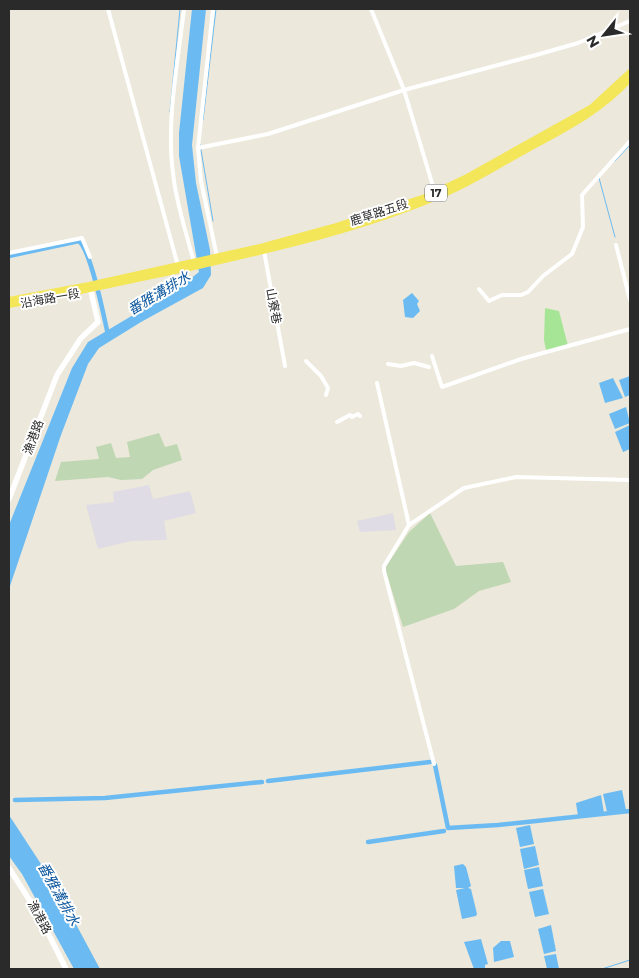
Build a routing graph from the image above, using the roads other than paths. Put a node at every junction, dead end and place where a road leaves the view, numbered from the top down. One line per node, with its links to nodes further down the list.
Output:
1 (108, 9): 18 (street)
2 (184, 9): 17 (street)
3 (214, 9): 10 (street)
4 (371, 9): 8 (street)
5 (630, 21): 8 (street)
6 (630, 72): 11 (main road, 鹿草路五段 / 17)
7 (630, 79): 13 (main road, 鹿草路五段 / 17)
8 (404, 90): 10 (street); 11 (street)
9 (630, 141): 21 (street)
10 (198, 148): 16 (street)
11 (435, 193): 13 (main road, 鹿草路五段 / 17)
12 (616, 245): 22 (street)
13 (264, 248): 16 (main road, 鹿草路五段 / 17); 28 (street, 山寮巷)
14 (9, 253): 15 (street)
15 (90, 257)
16 (217, 259): 17 (main road, 17)
17 (195, 264): 18 (main road, 17); 19 (main road, 17)
18 (178, 266): 19 (main road, 17)
19 (99, 285): 20 (main road, 17)
20 (90, 287): 23 (main road, 沿海路一段 / 17); 35 (street, 漁港路)
21 (479, 289)
22 (630, 300)
23 (9, 302)
24 (630, 329): 25 (street)
25 (432, 356)
26 (306, 361): 31 (street)
27 (388, 364): 29 (street)
28 (285, 366)
29 (429, 367)
30 (377, 383): 36 (street)
31 (326, 395)
32 (360, 416): 33 (street)
33 (337, 422)
34 (630, 480): 36 (street)
35 (9, 499)
36 (409, 525): 37 (street)
37 (434, 764)
38 (9, 868): 39 (street, 漁港路)
39 (66, 969)

